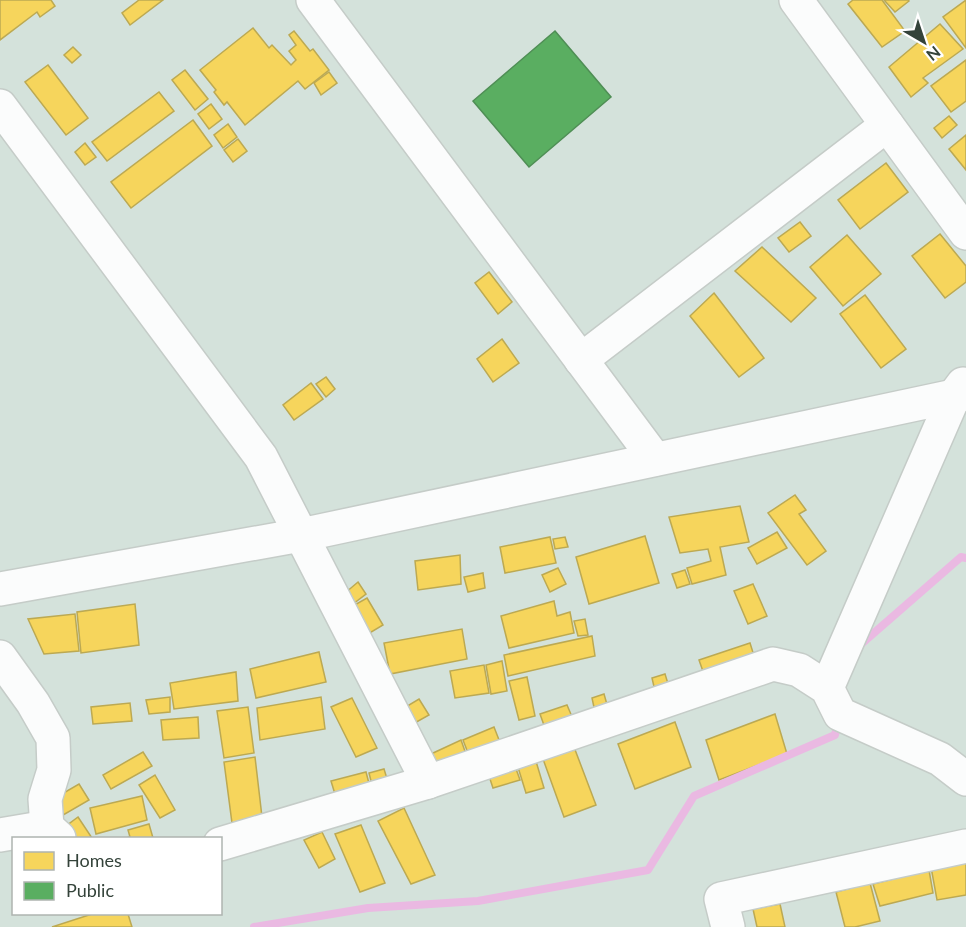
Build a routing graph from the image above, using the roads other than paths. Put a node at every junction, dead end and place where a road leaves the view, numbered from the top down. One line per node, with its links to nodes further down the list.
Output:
1 (796, 0): 4 (street)
2 (319, 2): 6 (street)
3 (0, 106): 9 (street)
4 (887, 125): 5 (street); 6 (street)
5 (966, 233)
6 (582, 360): 8 (street)
7 (962, 390): 8 (street); 12 (street)
8 (655, 459): 9 (street)
9 (302, 535): 10 (street); 14 (street)
10 (0, 589)
11 (0, 657): 15 (street)
12 (827, 688): 13 (street); 14 (street)
13 (966, 778)
14 (428, 782): 17 (street)
15 (53, 833): 16 (street)
16 (0, 835)
17 (222, 843)
18 (966, 846): 19 (street)
19 (728, 927)

